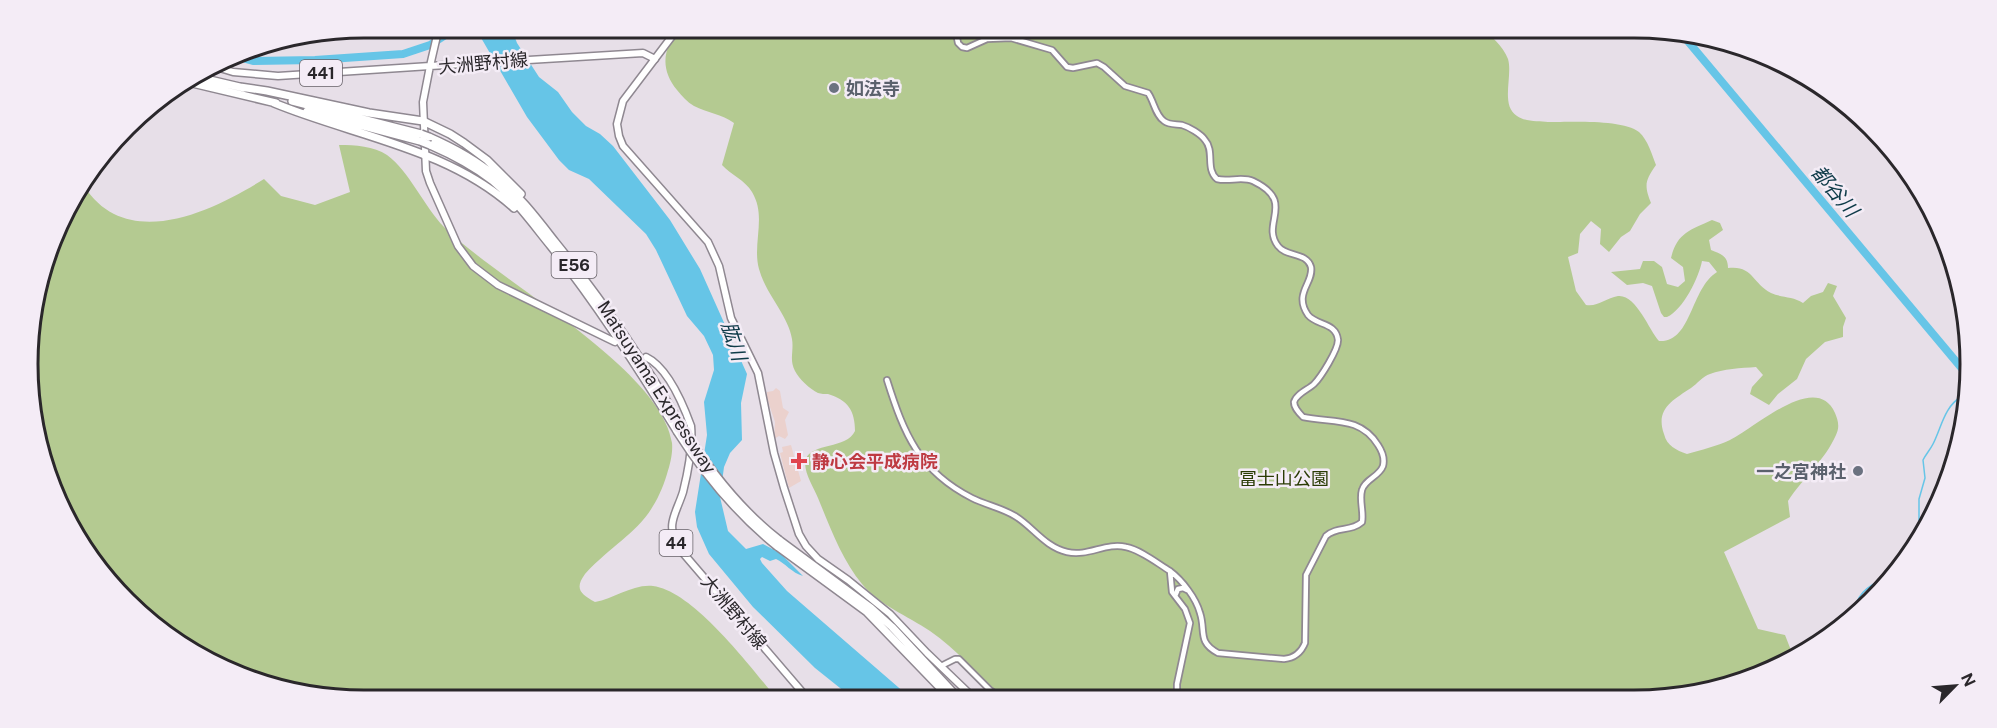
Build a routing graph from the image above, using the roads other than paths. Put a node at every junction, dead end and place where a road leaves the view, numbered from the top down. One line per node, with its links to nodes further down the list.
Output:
1 (437, 38): 7 (main road)
2 (671, 38): 6 (main road)
3 (957, 38): 4 (street)
4 (1011, 38)
5 (1011, 38): 22 (street)
6 (655, 59): 7 (main road, 大洲野村線); 24 (main road)
7 (430, 66): 8 (main road, 441); 13 (main road, 大洲野村線)
8 (224, 69)
9 (206, 78): 11 (highway, Matsuyama Expressway / E56)
10 (196, 84): 12 (highway, Matsuyama Expressway / E56)
11 (240, 87): 13 (highway); 14 (highway, Matsuyama Expressway / E56)
12 (274, 103): 14 (highway, Matsuyama Expressway / E56); 15 (highway)
13 (423, 121): 15 (main road, 大洲野村線); 16 (highway)
14 (421, 138): 16 (highway, Matsuyama Expressway / E56, bridge)
15 (426, 156): 16 (highway); 17 (main road, 大洲野村線)
16 (556, 248): 20 (highway, Matsuyama Expressway / E56, bridge)
17 (615, 342)
18 (646, 357): 25 (main road, 大洲野村線 / 44)
19 (887, 380): 21 (street)
20 (778, 543): 26 (highway, Matsuyama Expressway / E56); 27 (highway, Matsuyama Expressway / E56)
21 (1170, 571): 22 (street); 23 (street)
22 (1186, 590): 23 (street)
23 (1174, 596): 30 (street)
24 (940, 666): 28 (main road); 29 (street)
25 (800, 690)
26 (942, 690)
27 (951, 690)
28 (965, 690)
29 (990, 690)
30 (1177, 690)

